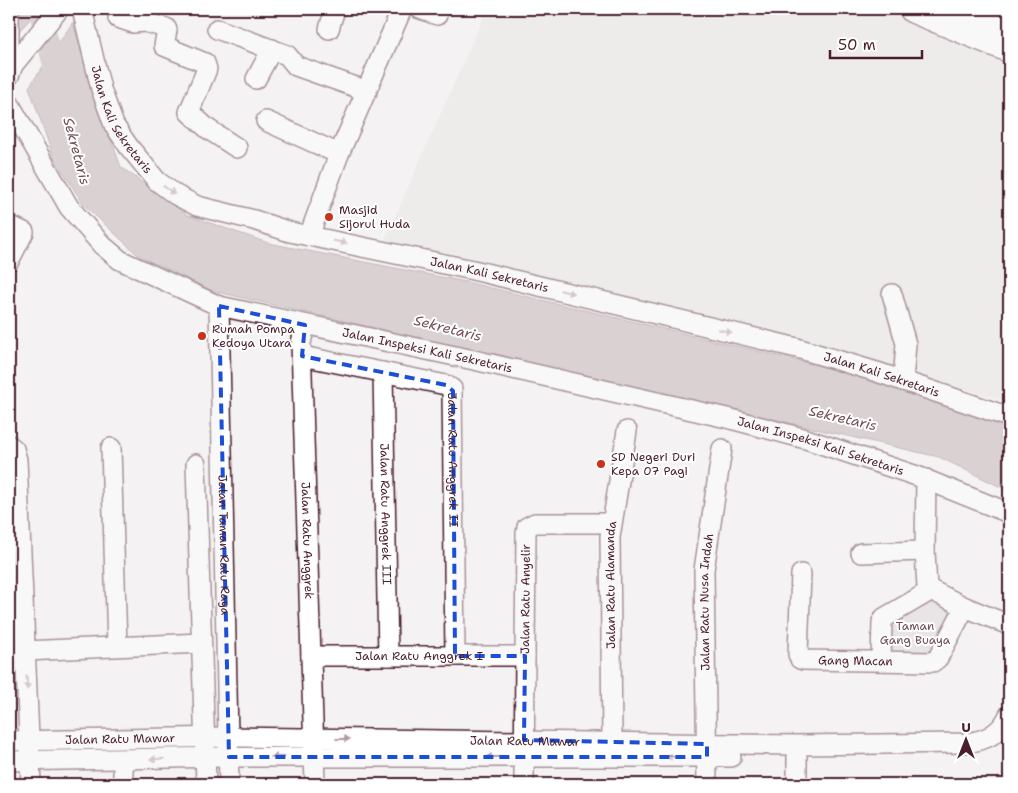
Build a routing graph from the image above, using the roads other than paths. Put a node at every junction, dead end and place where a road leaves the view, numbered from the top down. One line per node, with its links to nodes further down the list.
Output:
1 (9, 9): 16 (street)
2 (59, 9): 16 (street)
3 (82, 9): 24 (street, Jalan Kali Sekretaris, one-way to 24)
4 (121, 9): 21 (street)
5 (335, 9): 12 (street)
6 (402, 9): 18 (street)
7 (914, 9): 14 (highway)
8 (967, 9): 11 (highway)
9 (989, 9): 10 (highway)
10 (1009, 17)
11 (1009, 25)
12 (329, 29)
13 (216, 30): 15 (street)
14 (1009, 48)
15 (272, 49): 17 (street); 18 (street)
16 (15, 64)
17 (256, 79)
18 (367, 91): 22 (street)
19 (9, 103): 27 (street, Jalan Inspeksi Kali Sekretaris)
20 (266, 121): 22 (street)
21 (237, 148)
22 (339, 154): 24 (street)
23 (9, 225): 25 (street)
24 (309, 236): 31 (street, Jalan Kali Sekretaris, one-way to 31)
25 (9, 261)
26 (892, 294): 31 (street)
27 (219, 306): 28 (street, Jalan Inspeksi Kali Sekretaris); 56 (street, Jalan Taman Ratu Raya)
28 (304, 325): 29 (street, Jalan Ratu Anggrek); 38 (street, Jalan Inspeksi Kali Sekretaris)
29 (302, 356): 30 (street, Jalan Ratu Anggrek II); 50 (street, Jalan Ratu Anggrek)
30 (383, 372): 51 (street, Jalan Ratu Anggrek III); 52 (street, Jalan Ratu Anggrek II)
31 (903, 381): 32 (street, Jalan Kali Sekretaris)
32 (1009, 418)
33 (627, 430): 40 (street, Jalan Ratu Alamanda)
34 (9, 445): 49 (street)
35 (110, 448): 48 (street)
36 (722, 449): 62 (street, Jalan Ratu Nusa Indah)
37 (196, 464): 47 (street)
38 (926, 479): 39 (street, Jalan Inspeksi Kali Sekretaris); 41 (street)
39 (1009, 514)
40 (611, 523): 53 (street, Jalan Ratu Anyelir); 59 (street, Jalan Ratu Alamanda)
41 (925, 551): 42 (street); 44 (street)
42 (861, 553)
43 (801, 574): 54 (street, Gang Macan)
44 (930, 590): 45 (street); 54 (street)
45 (965, 607): 46 (street); 54 (street, Gang Macan)
46 (1009, 625)
47 (201, 643): 48 (street); 56 (street)
48 (117, 646): 49 (street)
49 (26, 651): 58 (street, one-way to 58)
50 (311, 656): 51 (street, Jalan Ratu Anggrek I); 60 (street, Jalan Ratu Anggrek)
51 (388, 656): 52 (street, Jalan Ratu Anggrek I)
52 (455, 656): 53 (street, Jalan Ratu Anggrek I)
53 (525, 656): 61 (street, Jalan Ratu Anyelir)
54 (882, 661)
55 (1008, 726): 62 (street, Jalan Ratu Mawar); 63 (street, Jalan Ratu Mawar)
56 (217, 737): 58 (street, Jalan Ratu Mawar); 60 (street, Jalan Ratu Mawar); 64 (street, Jalan Taman Ratu Raya)
57 (9, 741): 58 (street, Jalan Ratu Mawar)
58 (30, 741): 67 (street)
59 (612, 741): 61 (street, Jalan Ratu Mawar); 62 (street, Jalan Ratu Mawar)
60 (313, 748): 61 (street, Jalan Ratu Mawar); 64 (street, Jalan Ratu Mawar, one-way to 64); 72 (street, Jalan Ratu Anggrek)
61 (524, 749): 62 (street, Jalan Ratu Mawar, one-way to 61); 73 (street, Jalan Ratu Anyelir)
62 (707, 750): 63 (street, Jalan Ratu Mawar); 74 (street, Jalan Ratu Nusa Indah)
63 (797, 756): 75 (street)
64 (217, 757): 65 (street, Jalan Ratu Mawar, one-way to 65); 70 (street, Jalan Taman Ratu Raya); 71 (street, Jalan Taman Ratu Raya)
65 (123, 760): 67 (street, Jalan Ratu Mawar); 69 (street, Jalan Ratu Mawar)
66 (9, 761): 67 (street, Jalan Ratu Mawar)
67 (30, 761): 68 (street)
68 (31, 784)
69 (123, 784)
70 (206, 784)
71 (229, 784)
72 (315, 784)
73 (524, 784)
74 (707, 784)
75 (797, 784)

